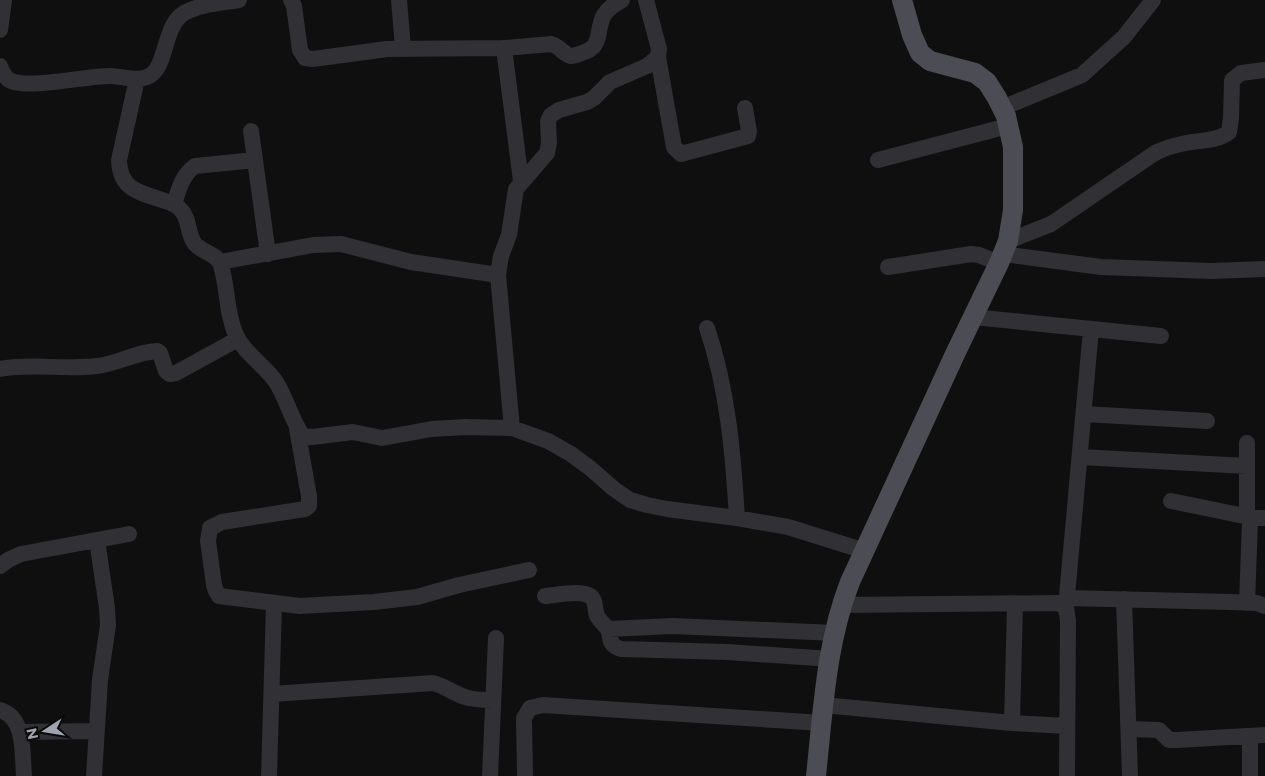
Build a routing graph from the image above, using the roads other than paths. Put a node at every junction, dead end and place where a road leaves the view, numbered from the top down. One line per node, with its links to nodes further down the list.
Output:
1 (4, 0): 9 (street)
2 (240, 0): 15 (street)
3 (291, 0): 10 (street)
4 (399, 0): 10 (street)
5 (622, 0): 11 (street)
6 (646, 0): 12 (street)
7 (902, 0): 17 (main road)
8 (1153, 0): 17 (street)
9 (0, 30)
10 (403, 48): 11 (street)
11 (504, 48): 21 (street)
12 (658, 57): 16 (street); 21 (street)
13 (0, 66): 15 (street)
14 (1265, 70): 23 (street)
15 (138, 79): 22 (street)
16 (745, 108)
17 (1005, 117): 20 (street); 23 (main road)
18 (251, 131): 19 (street)
19 (255, 160): 22 (street); 24 (street)
20 (878, 160)
21 (521, 181): 28 (street)
22 (174, 204): 25 (street)
23 (1003, 253): 26 (street); 27 (street); 29 (main road)
24 (268, 254): 25 (street); 28 (street)
25 (220, 262): 33 (street)
26 (888, 266)
27 (1265, 269)
28 (498, 275): 37 (street)
29 (973, 317): 31 (street); 47 (main road)
30 (707, 328): 43 (street)
31 (1091, 329): 32 (street); 35 (street)
32 (1161, 336)
33 (238, 339): 34 (street); 38 (street)
34 (0, 369)
35 (1084, 414): 36 (street); 40 (street)
36 (1207, 421)
37 (512, 428): 38 (street); 43 (street)
38 (297, 429): 54 (street)
39 (1247, 443): 41 (street)
40 (1080, 457): 41 (street); 52 (street)
41 (1247, 466): 44 (street)
42 (1171, 501): 44 (street)
43 (737, 518): 47 (street)
44 (1255, 518): 53 (street)
45 (128, 534): 46 (street)
46 (96, 540): 48 (street); 69 (street)
47 (864, 551): 56 (main road)
48 (0, 566)
49 (529, 570): 54 (street)
50 (545, 596): 58 (street)
51 (1124, 599): 52 (street); 53 (street); 68 (street)
52 (1067, 603): 55 (street); 67 (street)
53 (1247, 603): 57 (street)
54 (274, 604): 62 (street)
55 (1015, 604): 56 (street); 66 (street)
56 (841, 606): 59 (main road)
57 (1265, 606)
58 (608, 628): 59 (street); 61 (street)
59 (835, 633): 61 (main road)
60 (496, 638): 63 (street)
61 (830, 659): 65 (main road)
62 (272, 694): 63 (street); 74 (street)
63 (493, 700): 75 (street)
64 (0, 710): 70 (street)
65 (823, 714): 66 (street); 76 (street); 77 (main road)
66 (1012, 723): 67 (street)
67 (1067, 726): 78 (street)
68 (1130, 729): 71 (street); 79 (street)
69 (96, 731): 70 (street); 73 (street)
70 (20, 732): 72 (street)
71 (1258, 736): 80 (street)
72 (24, 776)
73 (94, 776)
74 (269, 776)
75 (490, 776)
76 (525, 776)
77 (816, 776)
78 (1067, 776)
79 (1130, 776)
80 (1250, 776)

